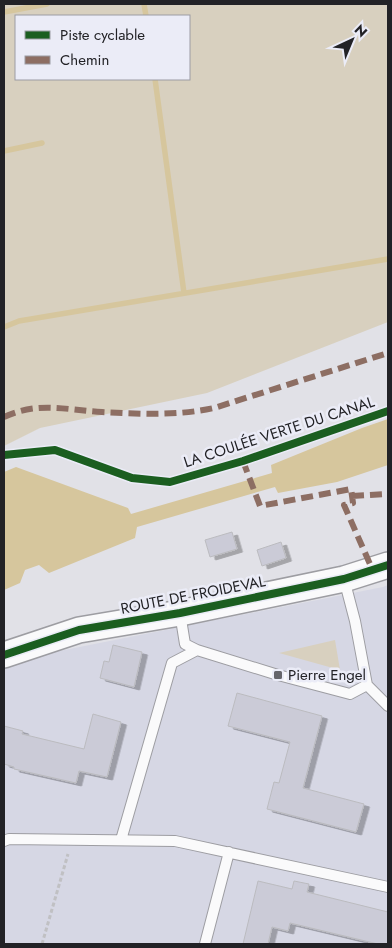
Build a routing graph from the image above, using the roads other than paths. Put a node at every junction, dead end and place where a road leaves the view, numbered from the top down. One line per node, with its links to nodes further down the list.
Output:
1 (388, 565): 2 (street, ROUTE DE FROIDEVAL)
2 (344, 579): 3 (street, ROUTE DE FROIDEVAL); 6 (lane)
3 (180, 613): 4 (lane); 5 (street, ROUTE DE FROIDEVAL)
4 (197, 650): 6 (lane); 8 (lane)
5 (4, 655)
6 (367, 685): 7 (lane)
7 (388, 706)
8 (121, 840): 9 (lane); 10 (lane)
9 (4, 841)
10 (229, 852): 11 (lane); 12 (lane)
11 (388, 887)
12 (205, 944)

